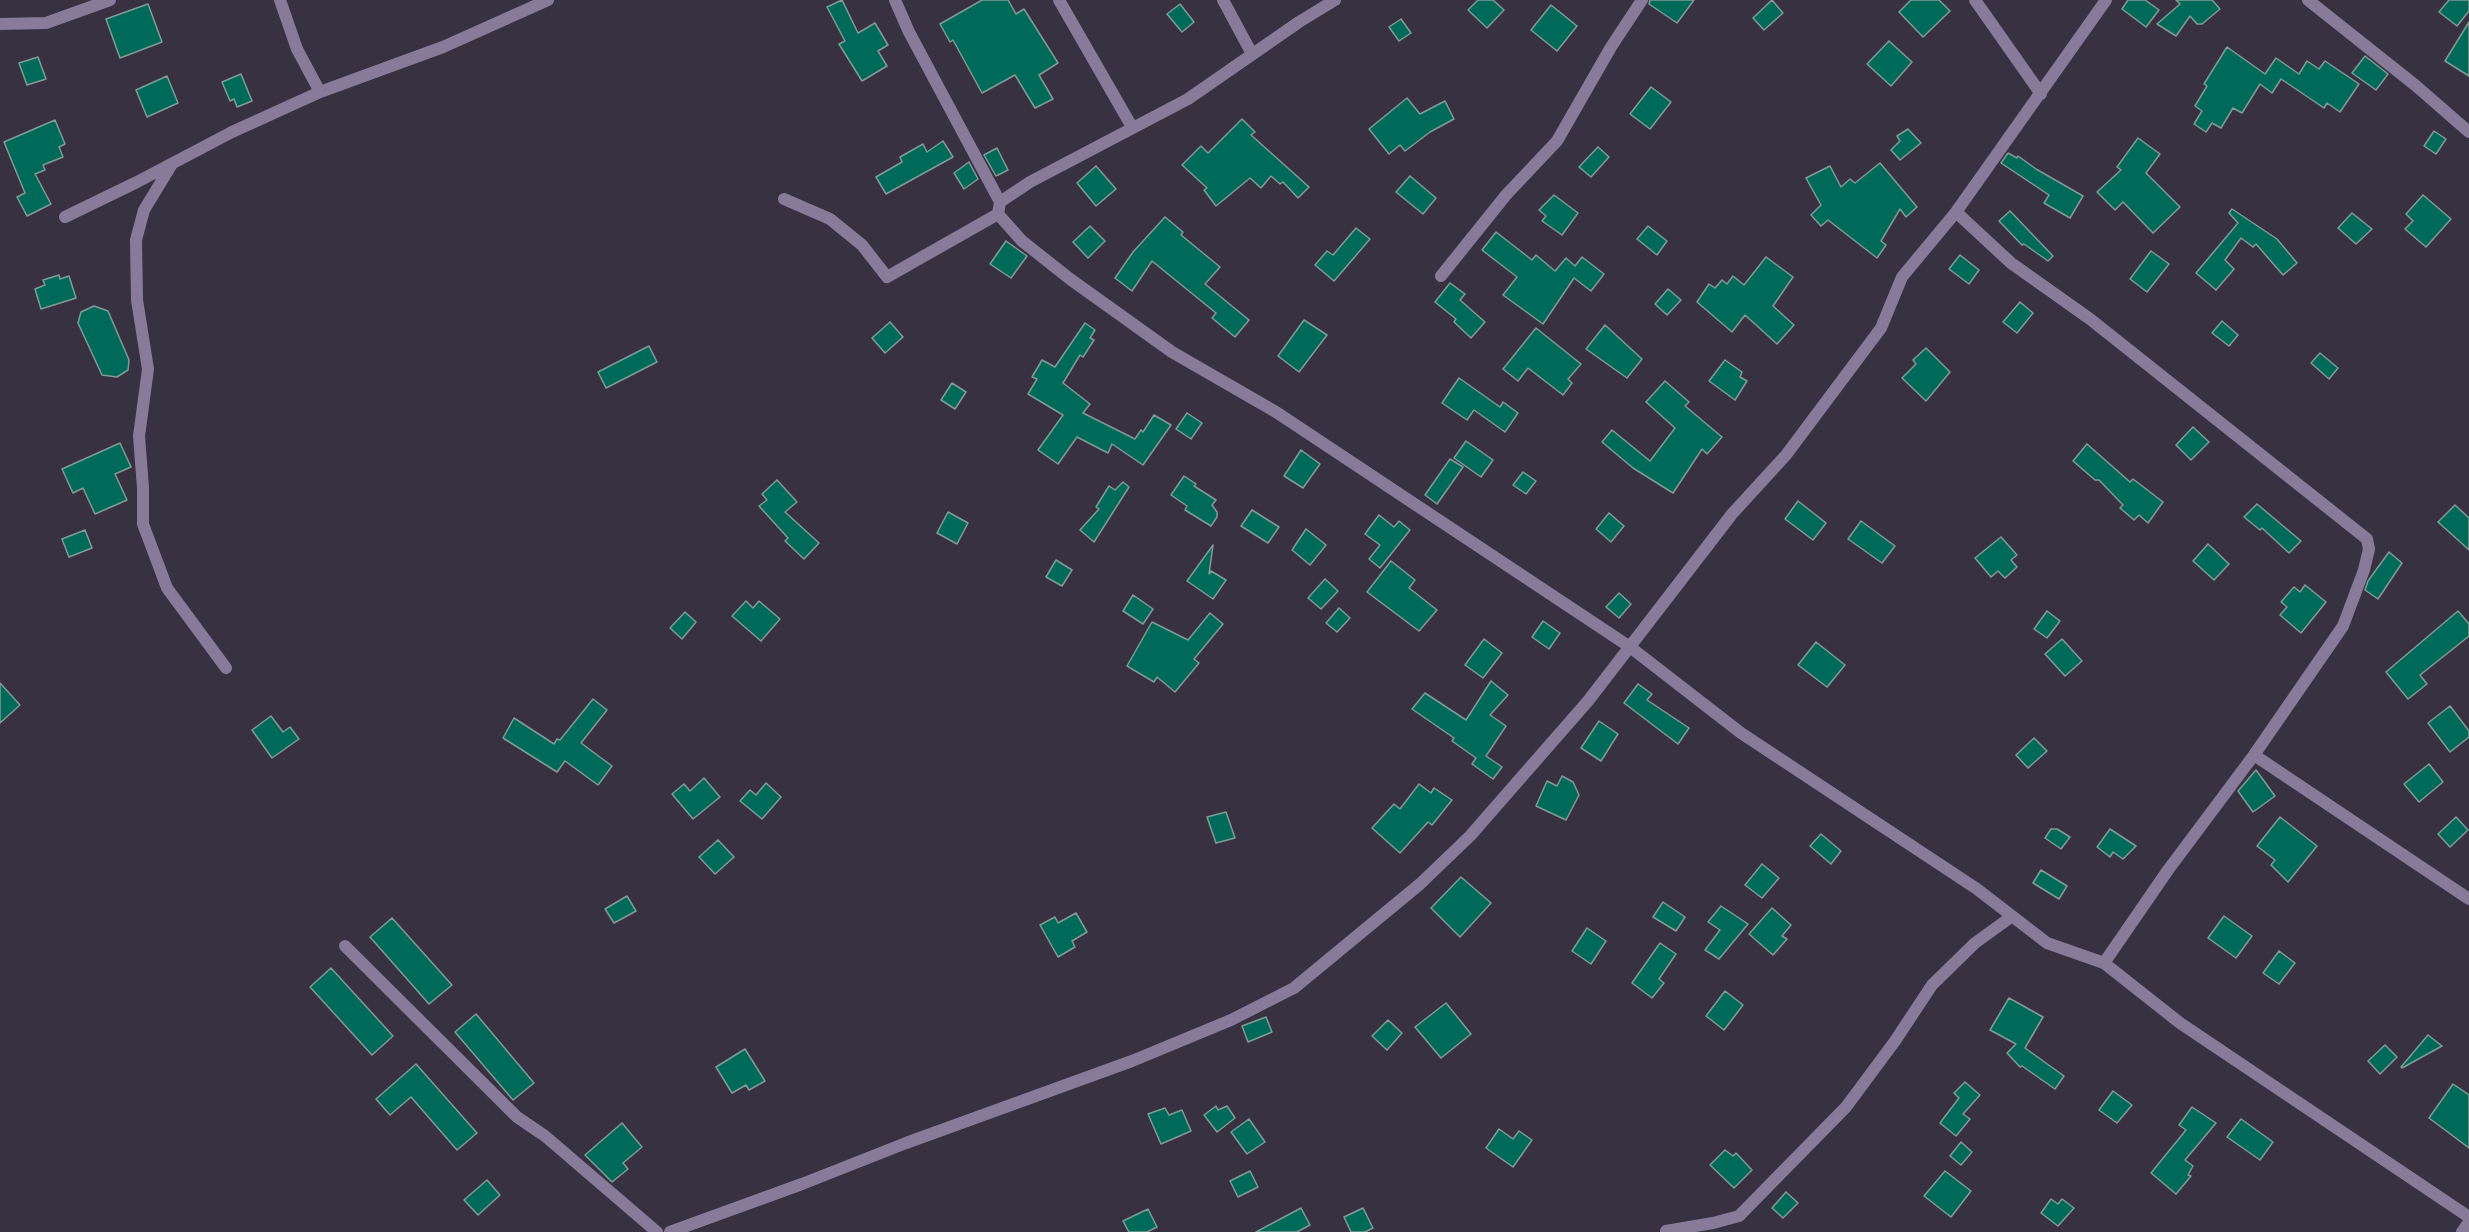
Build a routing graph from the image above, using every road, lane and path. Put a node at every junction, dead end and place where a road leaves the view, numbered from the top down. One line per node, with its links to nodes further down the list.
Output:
1 (110, 0): 12 (street)
2 (280, 0): 14 (street)
3 (549, 0): 14 (street)
4 (895, 0): 20 (street)
5 (1059, 0): 16 (street)
6 (1223, 0): 13 (street)
7 (1335, 0): 13 (street)
8 (1642, 0): 23 (street)
9 (1976, 0): 15 (street)
10 (2106, 0): 15 (street)
11 (2308, 0): 17 (street)
12 (0, 24)
13 (1251, 54): 16 (street)
14 (320, 92): 18 (street)
15 (2041, 94): 21 (street)
16 (1131, 128): 20 (street)
17 (2469, 132)
18 (172, 164): 22 (street); 25 (street)
19 (784, 199): 20 (street)
20 (999, 208): 24 (street)
21 (1956, 212): 24 (street); 26 (street)
22 (65, 217)
23 (1441, 276)
24 (1630, 647): 28 (street); 35 (street)
25 (226, 668)
26 (2254, 756): 27 (street); 30 (street)
27 (2469, 899)
28 (2011, 917): 30 (street); 33 (street)
29 (345, 946): 34 (street)
30 (2104, 963): 31 (street)
31 (2469, 1217)
32 (2469, 1222): 36 (street)
33 (1666, 1231)
34 (657, 1232)
35 (670, 1232)
36 (2462, 1232)

